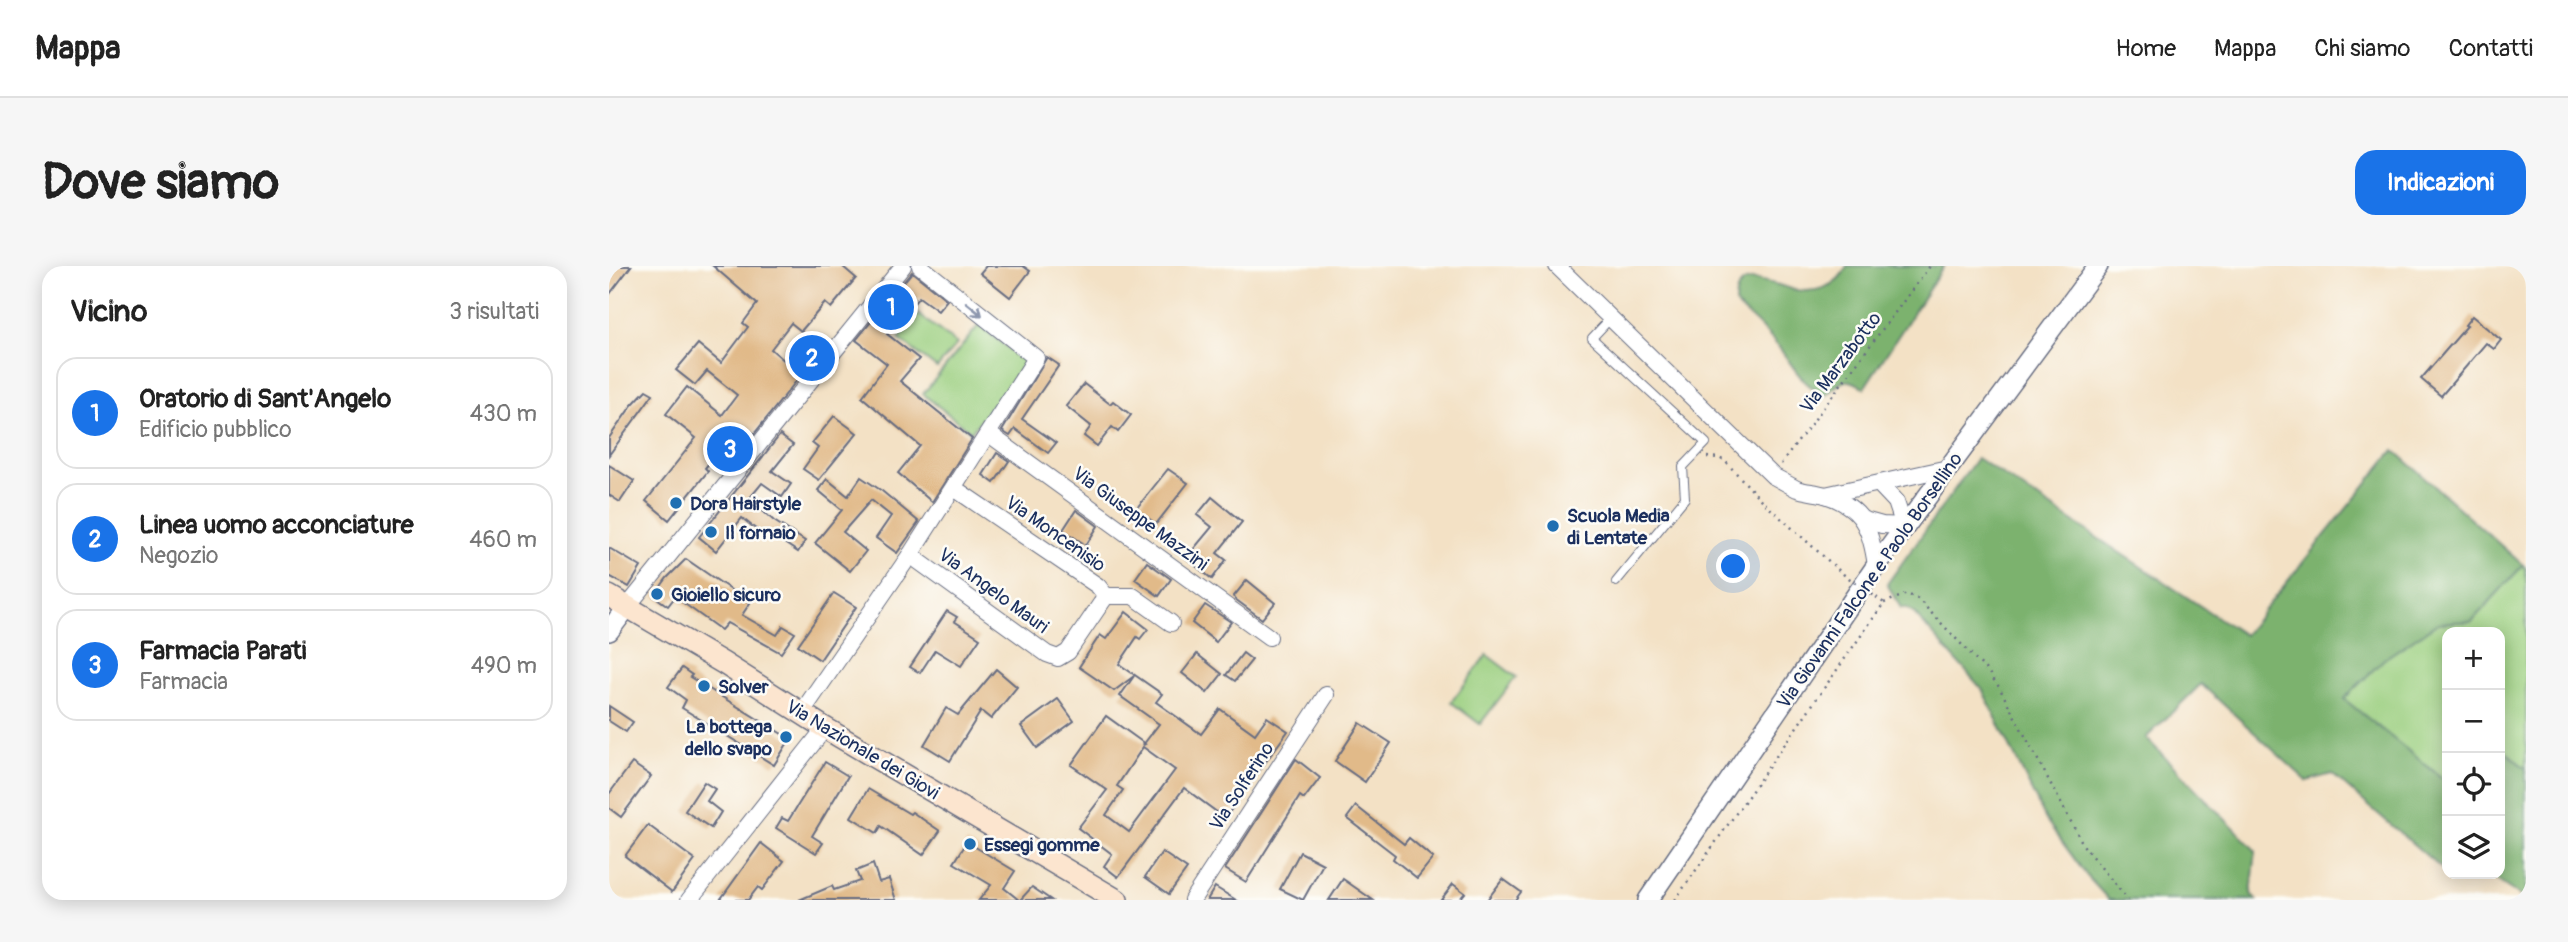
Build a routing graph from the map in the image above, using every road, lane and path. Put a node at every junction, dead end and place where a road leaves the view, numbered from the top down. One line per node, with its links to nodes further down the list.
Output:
1 (904, 266): 20 (street)
2 (920, 266): 7 (street, one-way to 7)
3 (1557, 266): 6 (street)
4 (1930, 266): 10 (path, Via Marzabotto)
5 (2098, 266): 9 (street, Via Giovanni Falcone e Paolo Borsellino)
6 (1610, 319): 8 (lane); 10 (street)
7 (989, 433): 12 (street); 24 (street, Via Giuseppe Mazzini)
8 (1696, 453): 18 (lane); 21 (path, bridge)
9 (1948, 468): 11 (street); 15 (street, Via Giovanni Falcone e Paolo Borsellino)
10 (1773, 475): 13 (street)
11 (1879, 484): 13 (street); 15 (street)
12 (954, 488): 16 (street); 19 (street, Via Moncenisio)
13 (1825, 495): 14 (street)
14 (1864, 520): 15 (street); 17 (street)
15 (1904, 526): 17 (street, Via Giovanni Falcone e Paolo Borsellino)
16 (910, 555): 19 (street, Via Angelo Mauri); 26 (street)
17 (1876, 566): 31 (street, Via Giovanni Falcone e Paolo Borsellino)
18 (1616, 582)
19 (1107, 596): 22 (street, Via Moncenisio)
20 (618, 601): 23 (street); 26 (main road, Via Nazionale dei Giovi)
21 (1884, 603): 32 (path); 33 (path)
22 (1171, 623)
23 (609, 631)
24 (1269, 637)
25 (1326, 695): 30 (street, Via Solferino)
26 (802, 712): 27 (main road, Via Nazionale dei Giovi)
27 (825, 728): 28 (street); 29 (main road, Via Nazionale dei Giovi)
28 (689, 900)
29 (1117, 900)
30 (1192, 900)
31 (1648, 900)
32 (1675, 900)
33 (2128, 900)

